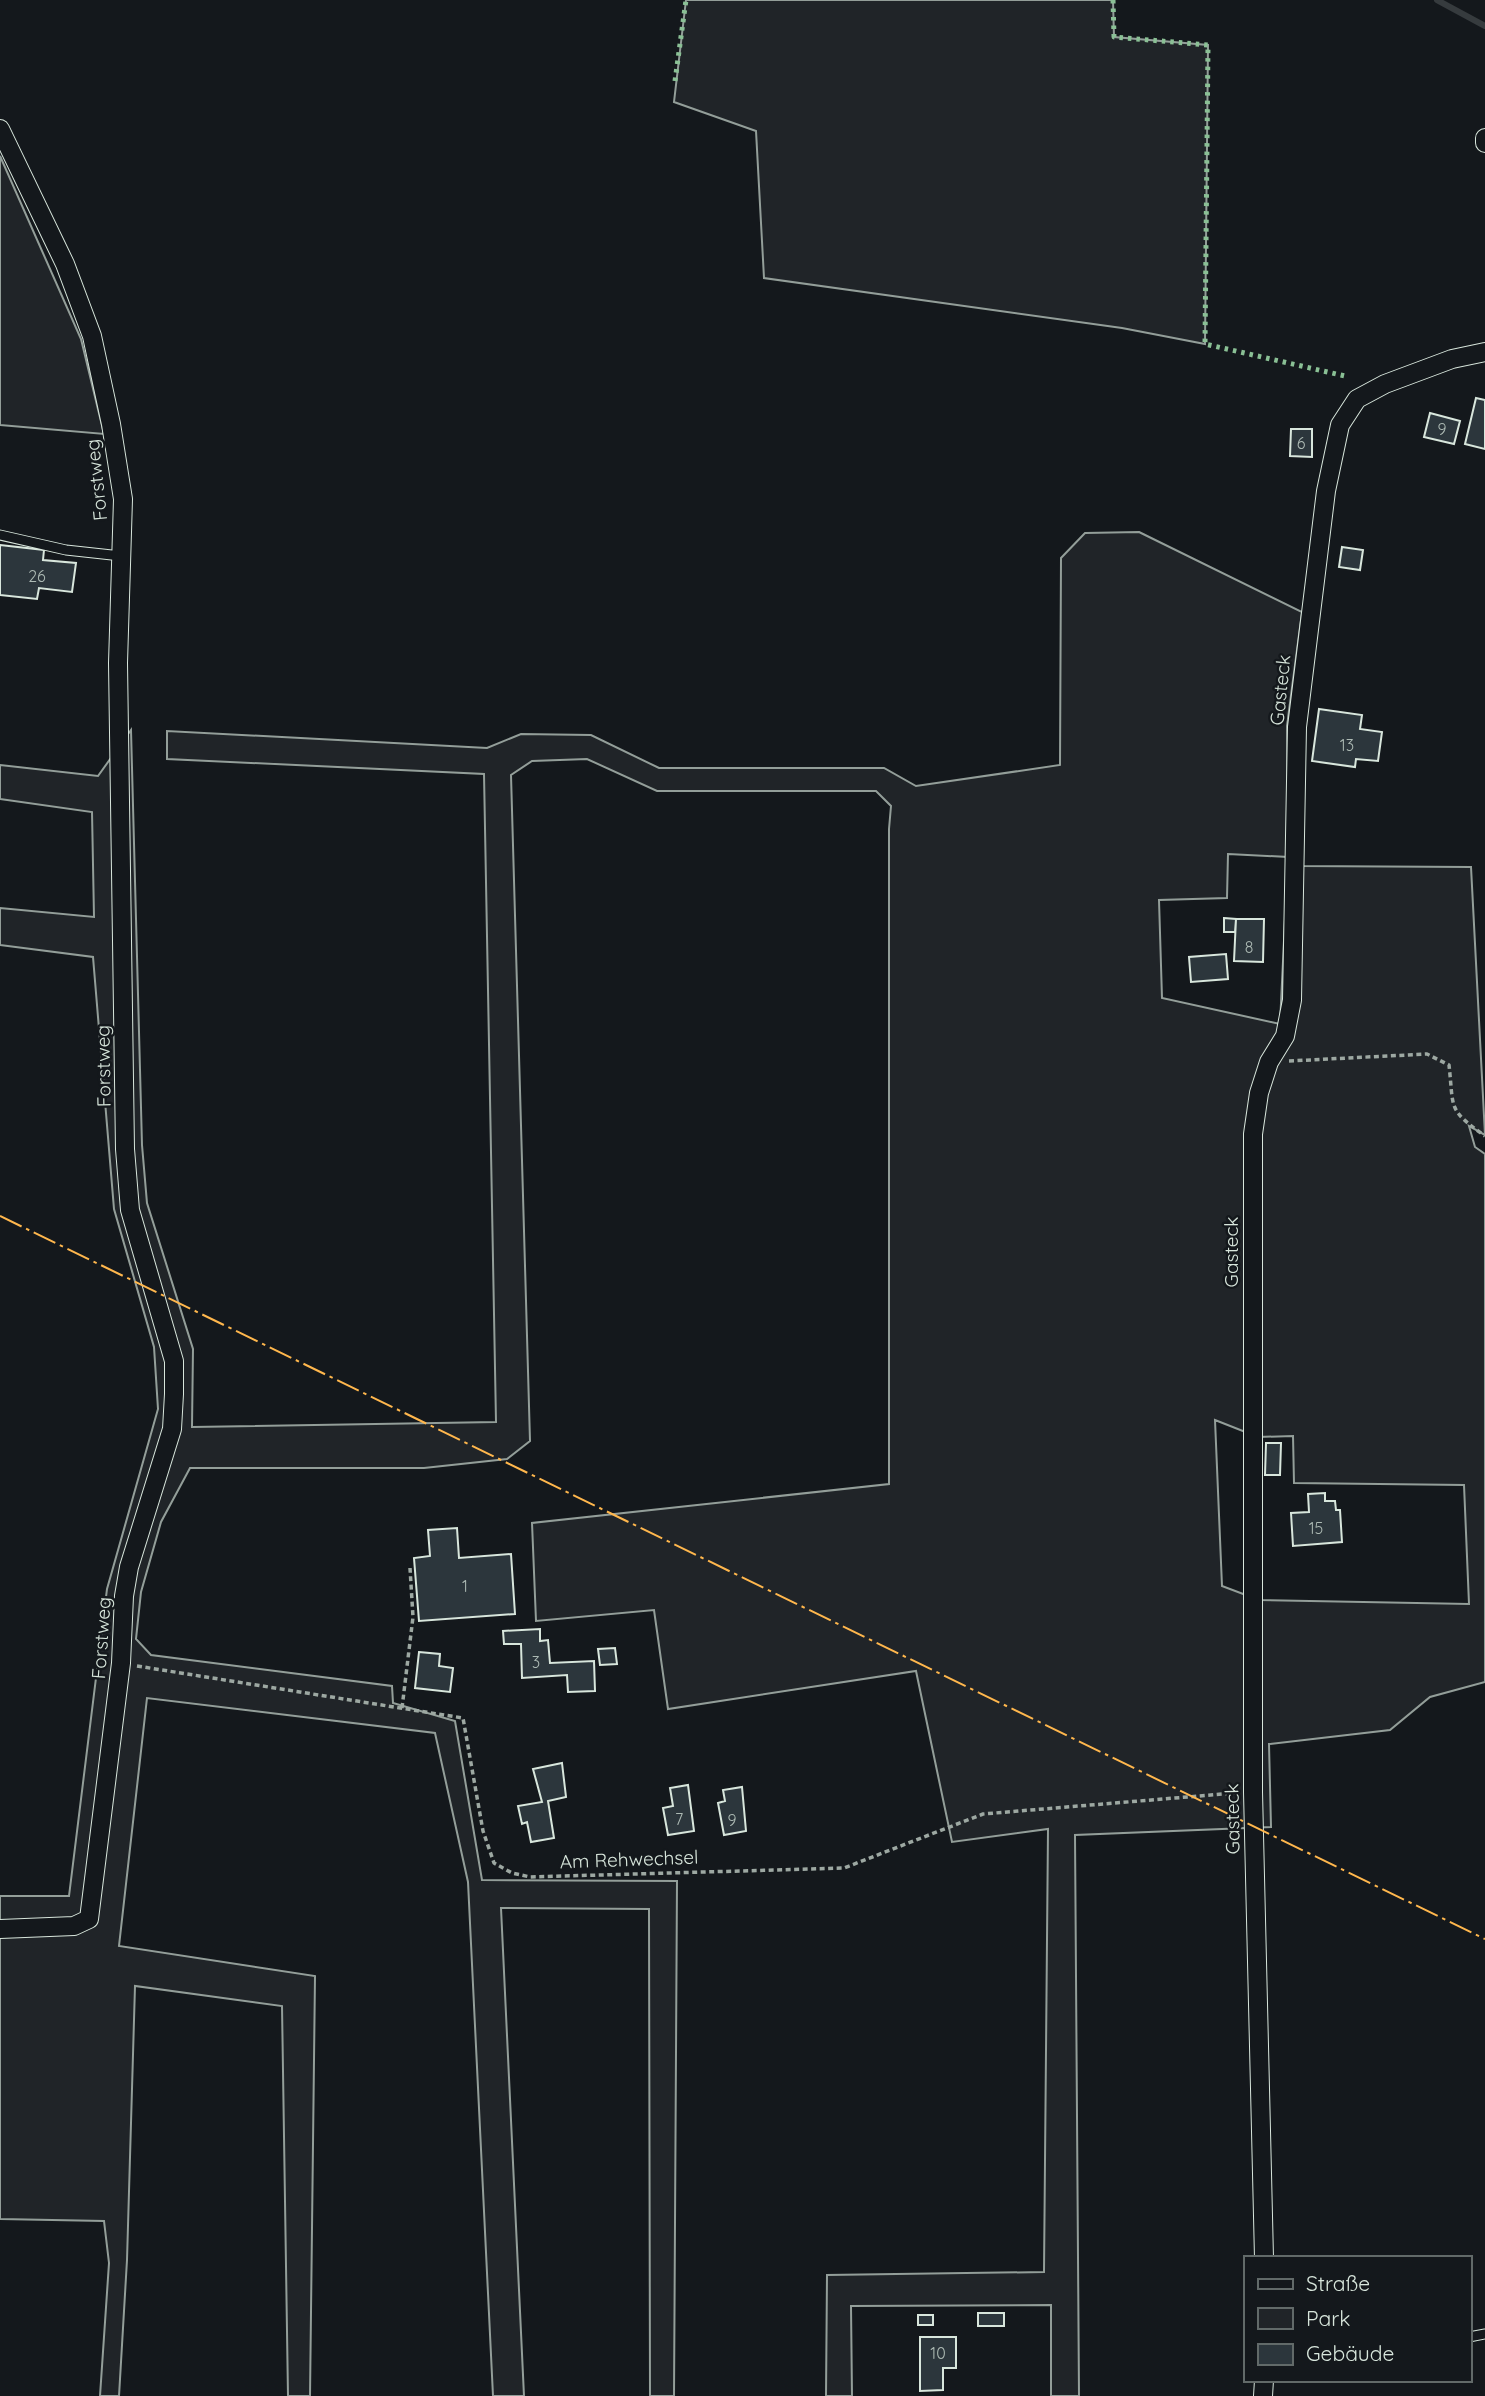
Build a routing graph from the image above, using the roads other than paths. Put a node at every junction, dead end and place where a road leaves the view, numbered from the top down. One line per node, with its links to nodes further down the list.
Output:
1 (0, 129): 4 (street, Forstweg)
2 (1485, 352): 6 (street, Gasteck)
3 (0, 535): 4 (lane)
4 (121, 555): 5 (street, Forstweg)
5 (0, 1929)
6 (1264, 2256)

